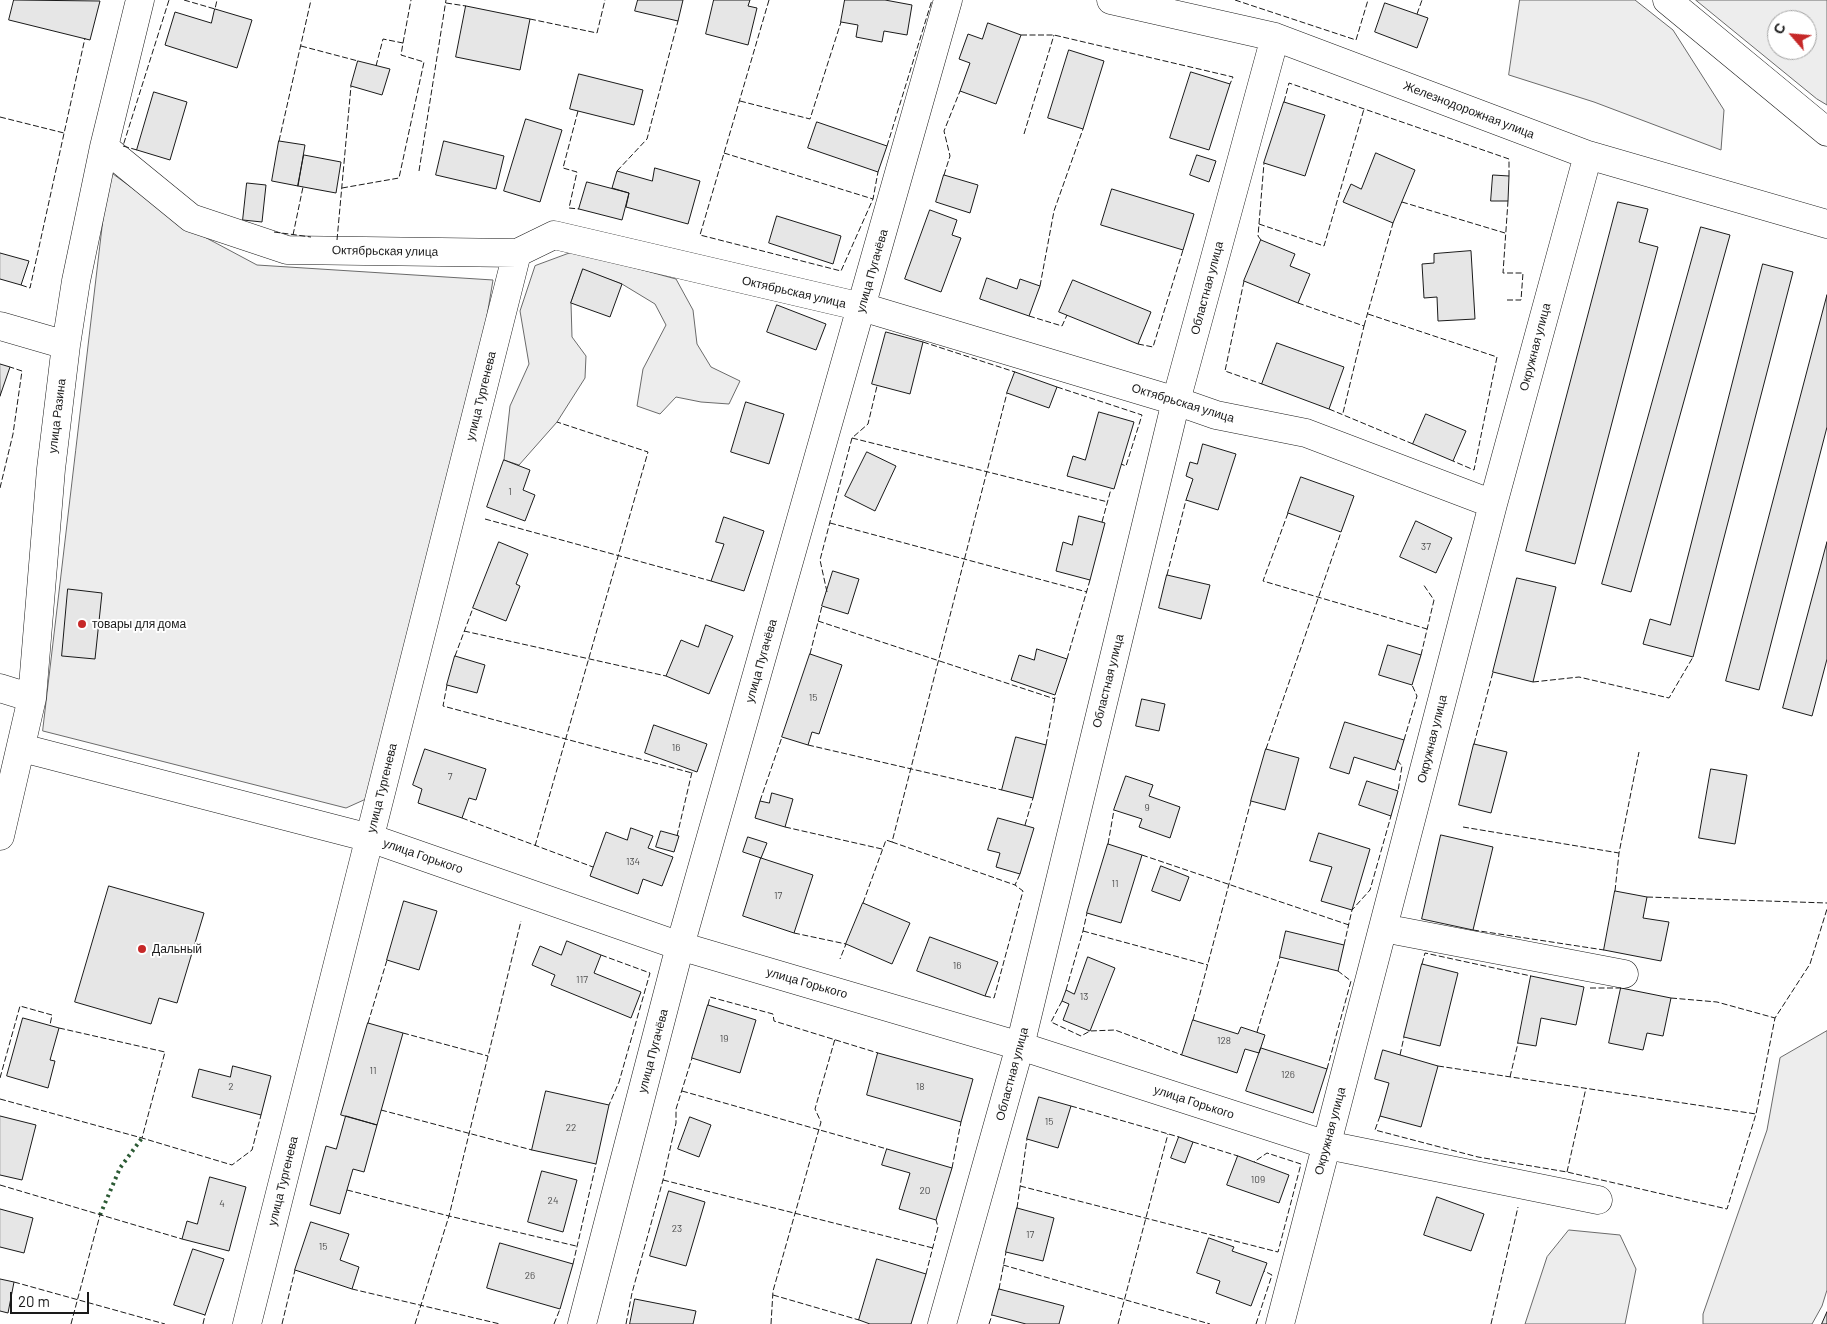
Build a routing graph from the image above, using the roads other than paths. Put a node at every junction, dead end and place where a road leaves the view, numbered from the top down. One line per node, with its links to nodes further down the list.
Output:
1 (140, 0): 7 (street, улица Разина)
2 (948, 0): 11 (street, улица Пугачёва)
3 (1111, 0): 5 (street, Железнодорожная улица)
4 (1667, 0): 6 (street)
5 (1275, 37): 8 (street, Железнодорожная улица); 14 (street, Областная улица)
6 (1827, 132)
7 (104, 147): 10 (street, Октябрьская улица); 13 (street, улица Разина)
8 (1588, 155): 9 (street, Железнодорожная улица); 15 (street, Окружная улица)
9 (1827, 224)
10 (517, 253): 11 (street, Октябрьская улица); 20 (street, улица Тургенева)
11 (862, 307): 14 (street, Октябрьская улица); 22 (street, улица Пугачёва)
12 (0, 326): 13 (street)
13 (66, 345): 17 (street, улица Разина)
14 (1176, 401): 15 (street, Октябрьская улица); 24 (street, Областная улица)
15 (1492, 504): 21 (street, Окружная улица)
16 (0, 688): 17 (street)
17 (32, 698): 18 (street, улица Разина)
18 (22, 748): 19 (street, улица Разина); 20 (street, улица Горького)
19 (0, 836)
20 (370, 838): 22 (street, улица Горького); 27 (street, улица Тургенева)
21 (1383, 928): 23 (street); 25 (street, Окружная улица)
22 (680, 946): 24 (street, улица Горького); 28 (street, улица Пугачёва)
23 (1624, 974)
24 (1020, 1046): 25 (street, улица Горького); 29 (street, Областная улица)
25 (1326, 1144): 26 (street, улица Горького); 30 (street, Окружная улица)
26 (1598, 1200)
27 (247, 1324)
28 (582, 1324)
29 (942, 1324)
30 (1280, 1324)

